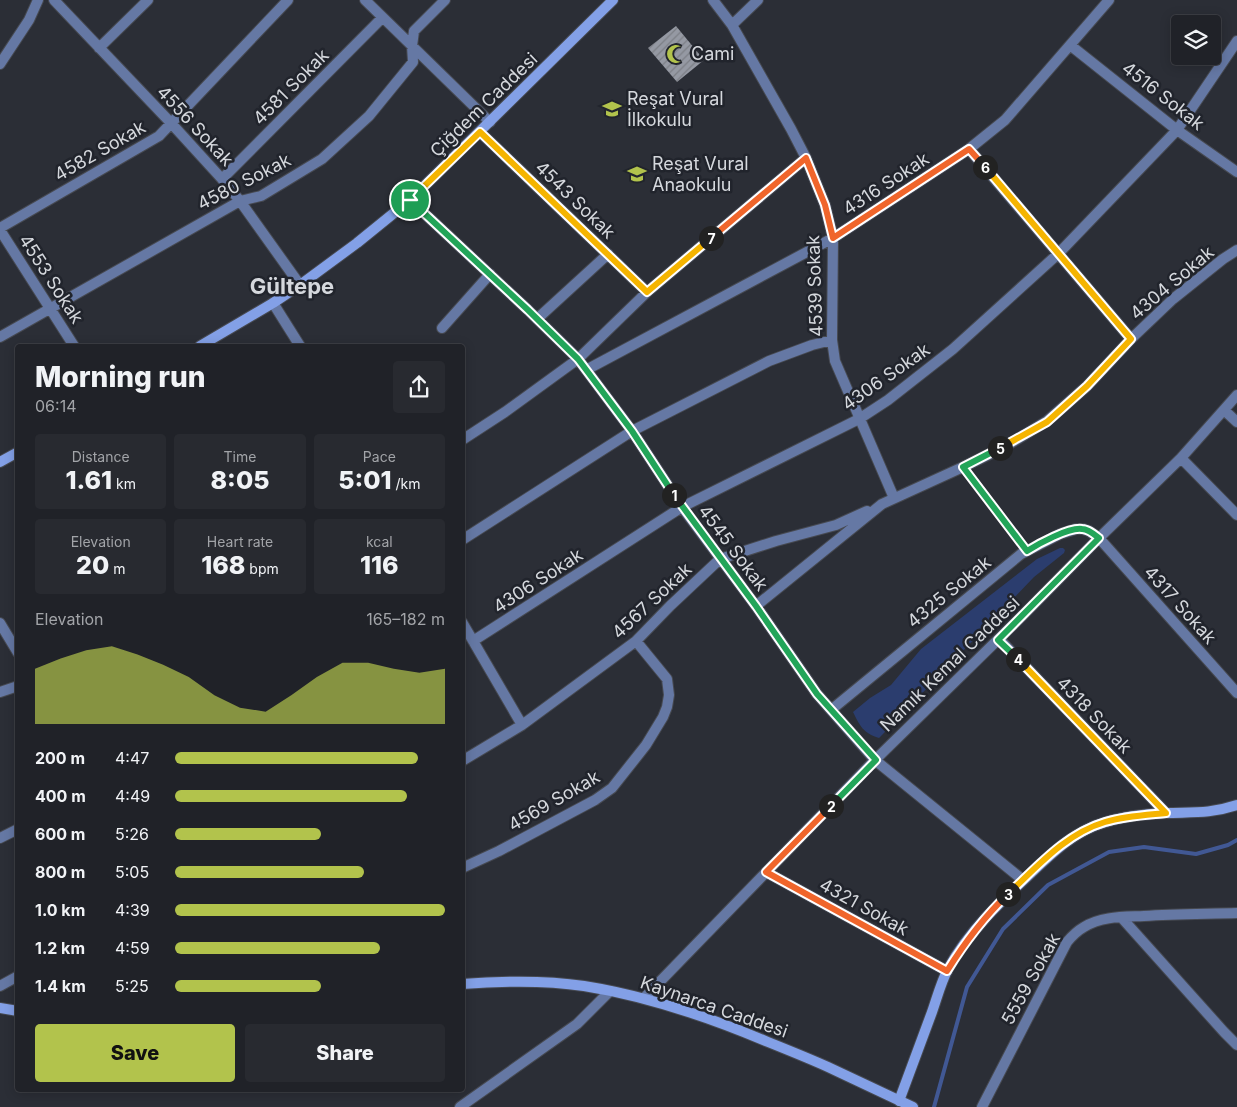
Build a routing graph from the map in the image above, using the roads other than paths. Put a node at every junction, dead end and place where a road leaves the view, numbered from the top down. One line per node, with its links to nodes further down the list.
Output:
1 (38, 0): 17 (street)
2 (54, 0): 16 (street, 4556 Sokak)
3 (148, 0): 16 (street)
4 (288, 0): 19 (street, 4582 Sokak)
5 (365, 0): 11 (street)
6 (446, 0): 15 (street, 4580 Sokak)
7 (613, 0): 18 (street, Çiğdem Caddesi)
8 (713, 0): 12 (street, 4539 Sokak)
9 (758, 0): 12 (street)
10 (1109, 0): 14 (street, 4316 Sokak)
11 (382, 18): 15 (street); 25 (street, 4581 Sokak)
12 (732, 25): 23 (street, 4539 Sokak)
13 (1237, 41): 20 (street, 4306 Sokak)
14 (1070, 45): 20 (street, 4516 Sokak); 22 (street, 4316 Sokak)
15 (412, 46): 18 (street); 27 (street, 4580 Sokak)
16 (99, 48): 19 (street, 4556 Sokak)
17 (0, 64)
18 (490, 122): 21 (street, Çiğdem Caddesi)
19 (171, 123): 25 (street, 4556 Sokak); 28 (street, 4582 Sokak)
20 (1177, 130): 24 (street, 4516 Sokak); 31 (street, 4306 Sokak)
21 (480, 132): 26 (street, Çiğdem Caddesi); 32 (street, 4543 Sokak)
22 (969, 149): 29 (street, 4316 Sokak); 31 (street)
23 (806, 158): 29 (street, 4539 Sokak); 35 (street)
24 (1237, 172)
25 (222, 179): 27 (street, 4556 Sokak)
26 (410, 200): 33 (street, 4545 Sokak); 34 (street, Çiğdem Caddesi)
27 (240, 201): 34 (street, 4556 Sokak); 37 (street, 4580 Sokak)
28 (0, 229): 37 (street, 4553 Sokak)
29 (833, 238): 42 (street, 4539 Sokak); 47 (street, 4316 Sokak)
30 (1237, 250): 41 (street, 4304 Sokak)
31 (1059, 253): 41 (street); 50 (street, 4306 Sokak)
32 (608, 254): 35 (street, 4543 Sokak); 38 (street)
33 (490, 274): 38 (street, 4545 Sokak); 39 (street)
34 (300, 285): 36 (street, Çiğdem Caddesi)
35 (647, 292): 46 (street)
36 (273, 303): 44 (street, Çiğdem Caddesi); 45 (street)
37 (49, 308): 40 (street, 4580 Sokak); 43 (street, 4553 Sokak)
38 (537, 319): 46 (street, 4545 Sokak)
39 (442, 328)
40 (0, 337)
41 (1131, 339): 57 (street, 4304 Sokak)
42 (832, 340): 50 (street, 4539 Sokak); 52 (street)
43 (73, 344)
44 (203, 344)
45 (299, 344)
46 (578, 359): 47 (street, 4545 Sokak); 53 (street)
47 (586, 370): 52 (street, 4545 Sokak)
48 (1237, 395): 49 (street, Namık Kemal Caddesi)
49 (1224, 410): 51 (street); 55 (street, Namık Kemal Caddesi)
50 (859, 419): 57 (street, 4539 Sokak); 59 (street, 4306 Sokak)
51 (1237, 422)
52 (632, 431): 59 (street, 4545 Sokak); 61 (street)
53 (465, 438)
54 (15, 454): 56 (street)
55 (1181, 458): 60 (street); 62 (street, Namık Kemal Caddesi)
56 (0, 462)
57 (894, 498): 58 (street, 4304 Sokak)
58 (882, 504): 63 (street, 4567 Sokak); 64 (street)
59 (682, 507): 63 (street, 4545 Sokak); 69 (street, 4306 Sokak)
60 (1237, 515)
61 (465, 538)
62 (1099, 538): 68 (street, Namık Kemal Caddesi); 73 (street, 4317 Sokak); 74 (street, 4325 Sokak)
63 (720, 559): 64 (street, 4545 Sokak); 67 (street, 4567 Sokak)
64 (756, 606): 74 (street, 4545 Sokak)
65 (0, 623): 70 (street)
66 (465, 627): 69 (street)
67 (636, 640): 75 (street, 4567 Sokak); 82 (street, 4569 Sokak)
68 (998, 640): 77 (street, Namık Kemal Caddesi); 79 (street, 4318 Sokak)
69 (474, 641): 75 (street)
70 (15, 648)
71 (15, 687): 72 (street)
72 (0, 692)
73 (1237, 693)
74 (831, 710): 77 (street, 4545 Sokak)
75 (522, 725): 76 (street, 4567 Sokak)
76 (465, 759)
77 (876, 760): 83 (street, Namık Kemal Caddesi); 84 (street, 4545 Sokak)
78 (1237, 805): 79 (street)
79 (1166, 813): 84 (street)
80 (15, 830): 81 (street)
81 (0, 838)
82 (465, 867)
83 (766, 872): 87 (street, 4321 Sokak); 92 (street, Namık Kemal Caddesi)
84 (1023, 880): 87 (street)
85 (1237, 914): 86 (street, 5559 Sokak)
86 (1121, 917): 95 (street); 99 (street, 5559 Sokak)
87 (947, 971): 96 (street)
88 (15, 978): 90 (street)
89 (465, 984): 91 (street, Kaynarca Caddesi)
90 (0, 986)
91 (610, 991): 92 (street, Kaynarca Caddesi); 97 (street)
92 (644, 998): 96 (street, Kaynarca Caddesi)
93 (0, 1008): 94 (street)
94 (15, 1011)
95 (1237, 1045)
96 (899, 1100): 98 (street, Kaynarca Caddesi)
97 (460, 1107)
98 (913, 1107)
99 (982, 1107)

